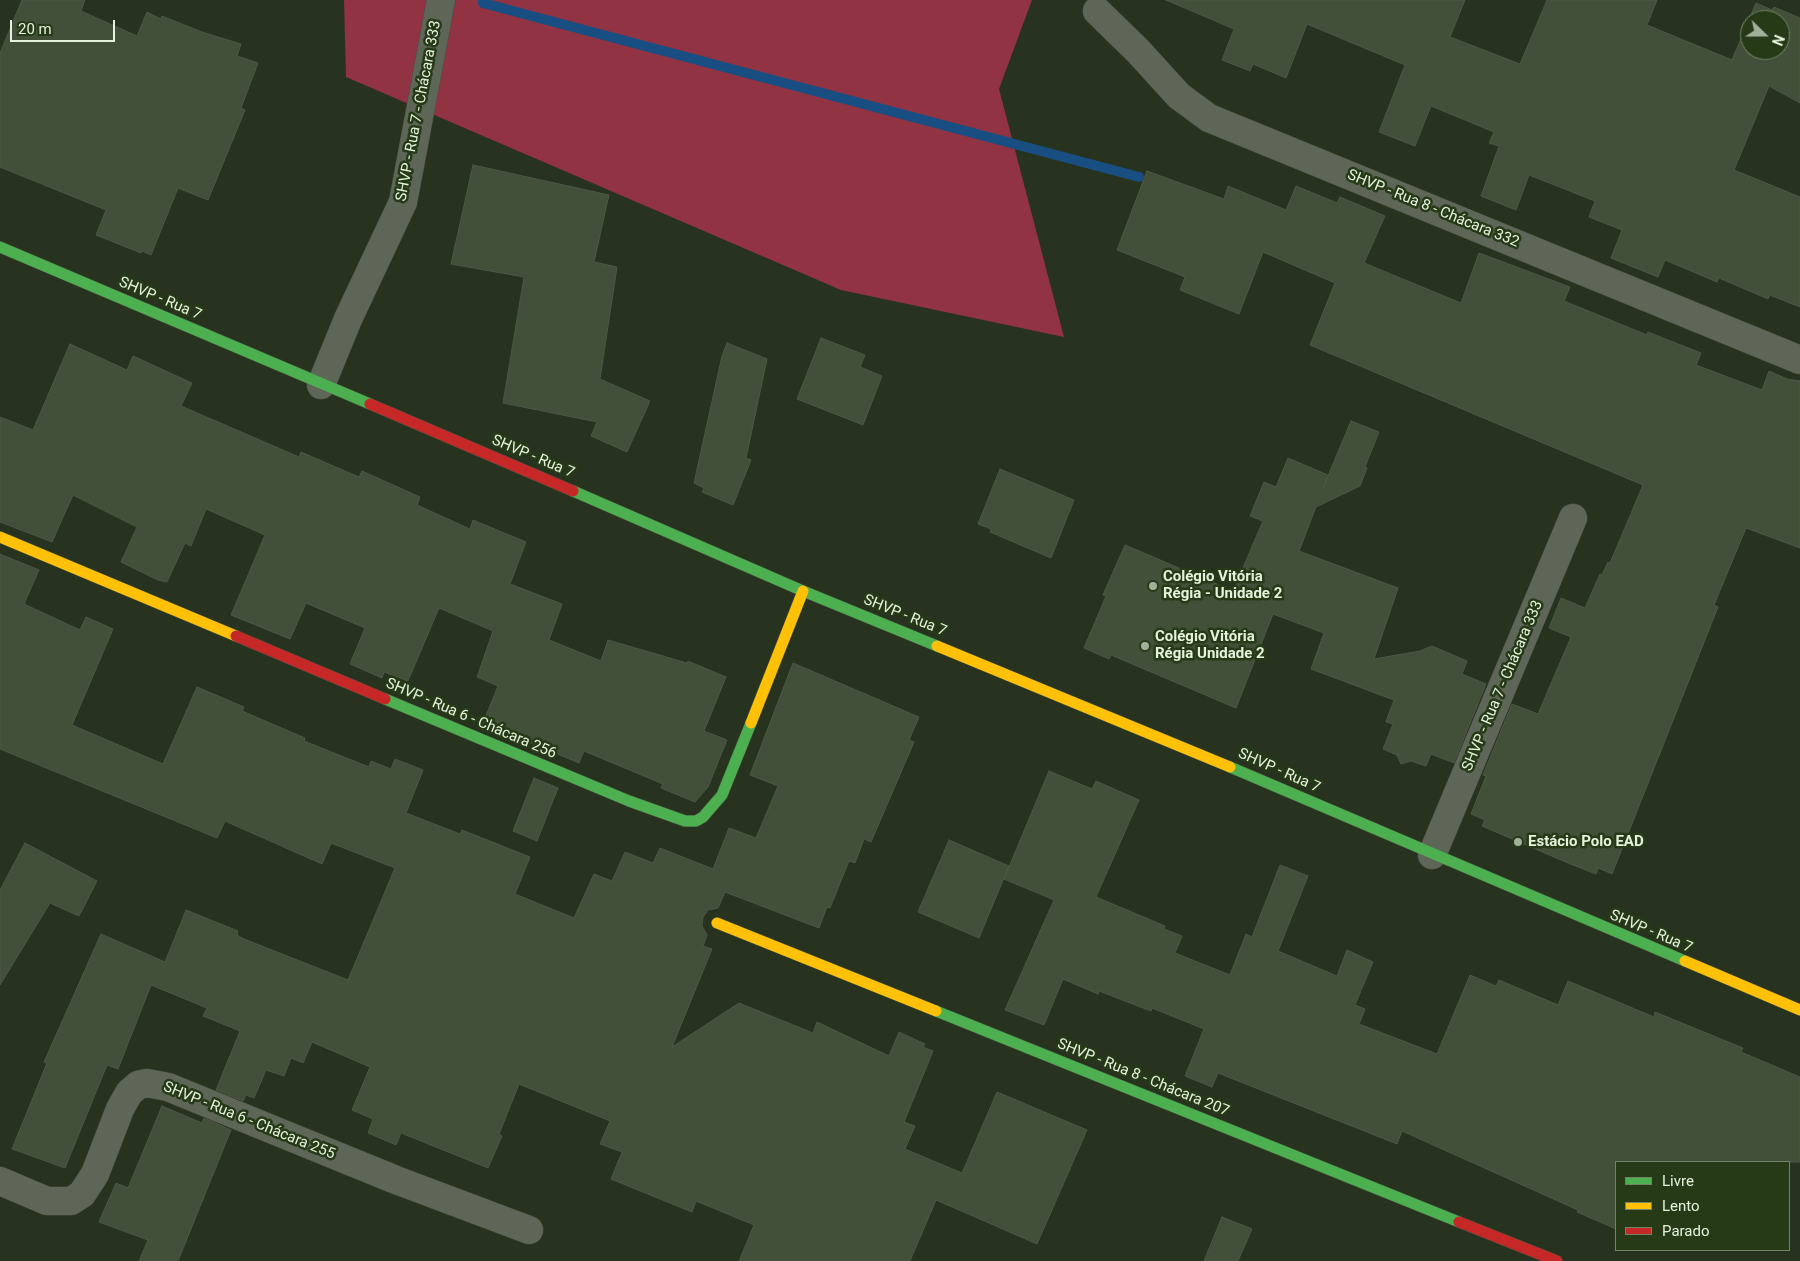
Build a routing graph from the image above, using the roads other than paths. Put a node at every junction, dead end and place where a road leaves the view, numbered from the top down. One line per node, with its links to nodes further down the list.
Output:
1 (440, 0): 5 (street, SHVP - Rua 7 - Chácara 333)
2 (1097, 11): 4 (street, SHVP - Rua 8 - Chácara 332)
3 (0, 247): 5 (street, SHVP - Rua 7)
4 (1800, 360)
5 (321, 385): 8 (street, SHVP - Rua 7)
6 (1573, 518): 9 (street, SHVP - Rua 7 - Chácara 333)
7 (0, 537): 8 (street, SHVP - Rua 6 - Chácara 256)
8 (803, 591): 9 (street, SHVP - Rua 7)
9 (1432, 855): 11 (street, SHVP - Rua 7)
10 (717, 923): 14 (street, SHVP - Rua 8 - Chácara 207)
11 (1800, 1010)
12 (0, 1182): 13 (street, SHVP - Rua 6 - Chácara 255)
13 (528, 1230)
14 (1557, 1261)

